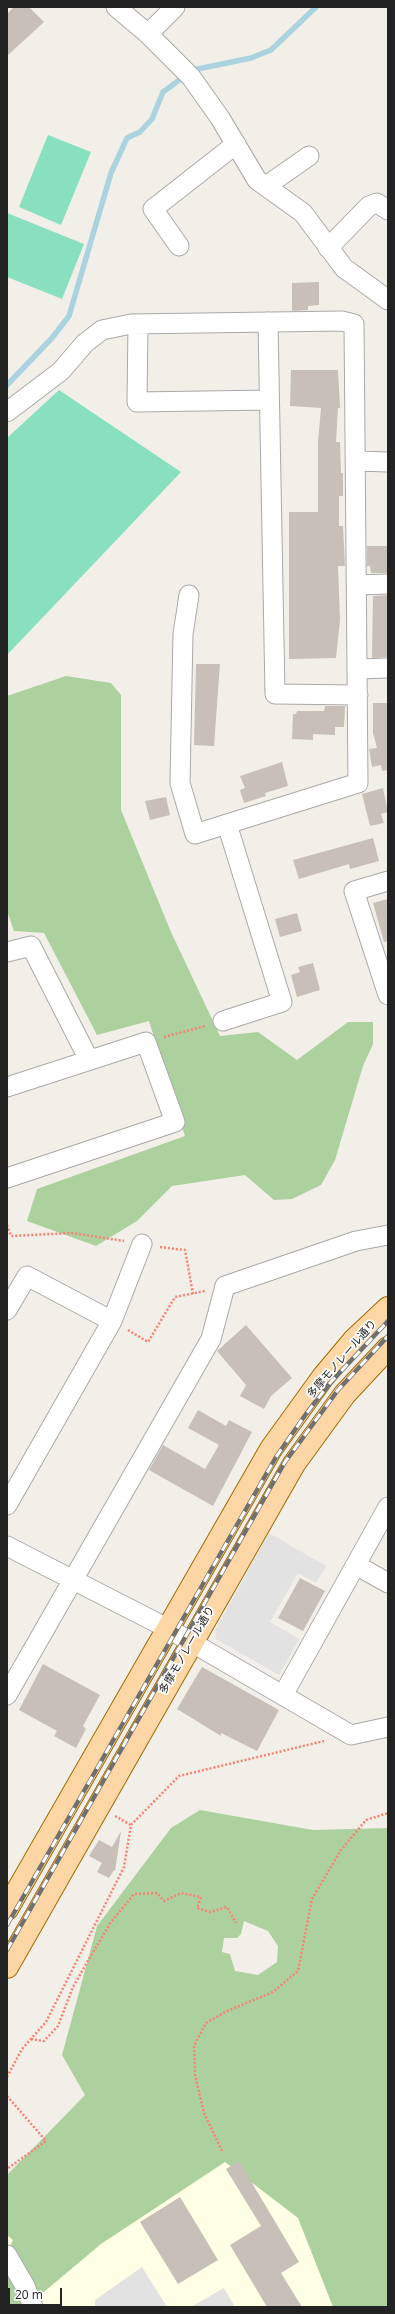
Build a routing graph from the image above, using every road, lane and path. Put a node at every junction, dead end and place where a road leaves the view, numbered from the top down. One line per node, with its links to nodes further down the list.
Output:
1 (116, 7): 3 (street)
2 (175, 7): 3 (street)
3 (148, 34): 4 (street)
4 (236, 144): 6 (street); 8 (street)
5 (309, 156): 6 (street)
6 (266, 186): 9 (street)
7 (388, 210): 9 (street)
8 (179, 246)
9 (328, 248): 10 (street)
10 (387, 298)
11 (268, 322): 12 (street); 13 (street); 15 (street)
12 (138, 324): 13 (street); 14 (street)
13 (270, 400): 22 (street)
14 (7, 412)
15 (357, 461): 16 (street); 18 (street)
16 (388, 462)
17 (388, 584): 18 (street)
18 (357, 585): 21 (street)
19 (189, 595): 23 (street)
20 (388, 668): 21 (street)
21 (358, 669): 22 (street)
22 (358, 695): 23 (street)
23 (228, 824): 28 (street)
24 (388, 881): 25 (street)
25 (381, 948): 27 (street)
26 (7, 952): 30 (street)
27 (388, 995)
28 (223, 1021): 29 (path)
29 (146, 1042): 30 (street); 32 (street)
30 (89, 1060): 31 (street)
31 (7, 1087)
32 (7, 1178)
33 (7, 1225): 35 (path)
34 (388, 1235): 36 (street)
35 (142, 1244): 37 (path); 40 (street)
36 (225, 1286): 37 (path); 46 (street)
37 (193, 1294): 40 (path)
38 (388, 1308): 48 (main road, 多摩モノレール通り)
39 (7, 1310): 40 (street)
40 (112, 1321): 42 (street)
41 (388, 1348): 49 (main road, 多摩モノレール通り)
42 (7, 1505)
43 (388, 1507): 45 (street)
44 (7, 1546): 46 (street)
45 (356, 1565): 47 (street); 51 (street)
46 (72, 1579): 48 (street); 50 (street)
47 (388, 1583)
48 (167, 1628): 49 (street); 57 (main road, 多摩モノレール通り)
49 (191, 1642): 51 (street); 59 (main road, 多摩モノレール通り)
50 (7, 1694)
51 (283, 1695): 52 (street)
52 (337, 1727): 53 (street); 56 (path)
53 (388, 1727)
54 (388, 1813): 63 (path)
55 (114, 1815): 56 (path)
56 (131, 1825): 60 (path)
57 (7, 1909)
58 (236, 1923): 60 (path)
59 (7, 1967)
60 (30, 2039): 61 (path)
61 (7, 2077)
62 (7, 2096): 64 (path)
63 (222, 2151)
64 (7, 2168)
65 (7, 2255): 66 (street)
66 (33, 2307)

